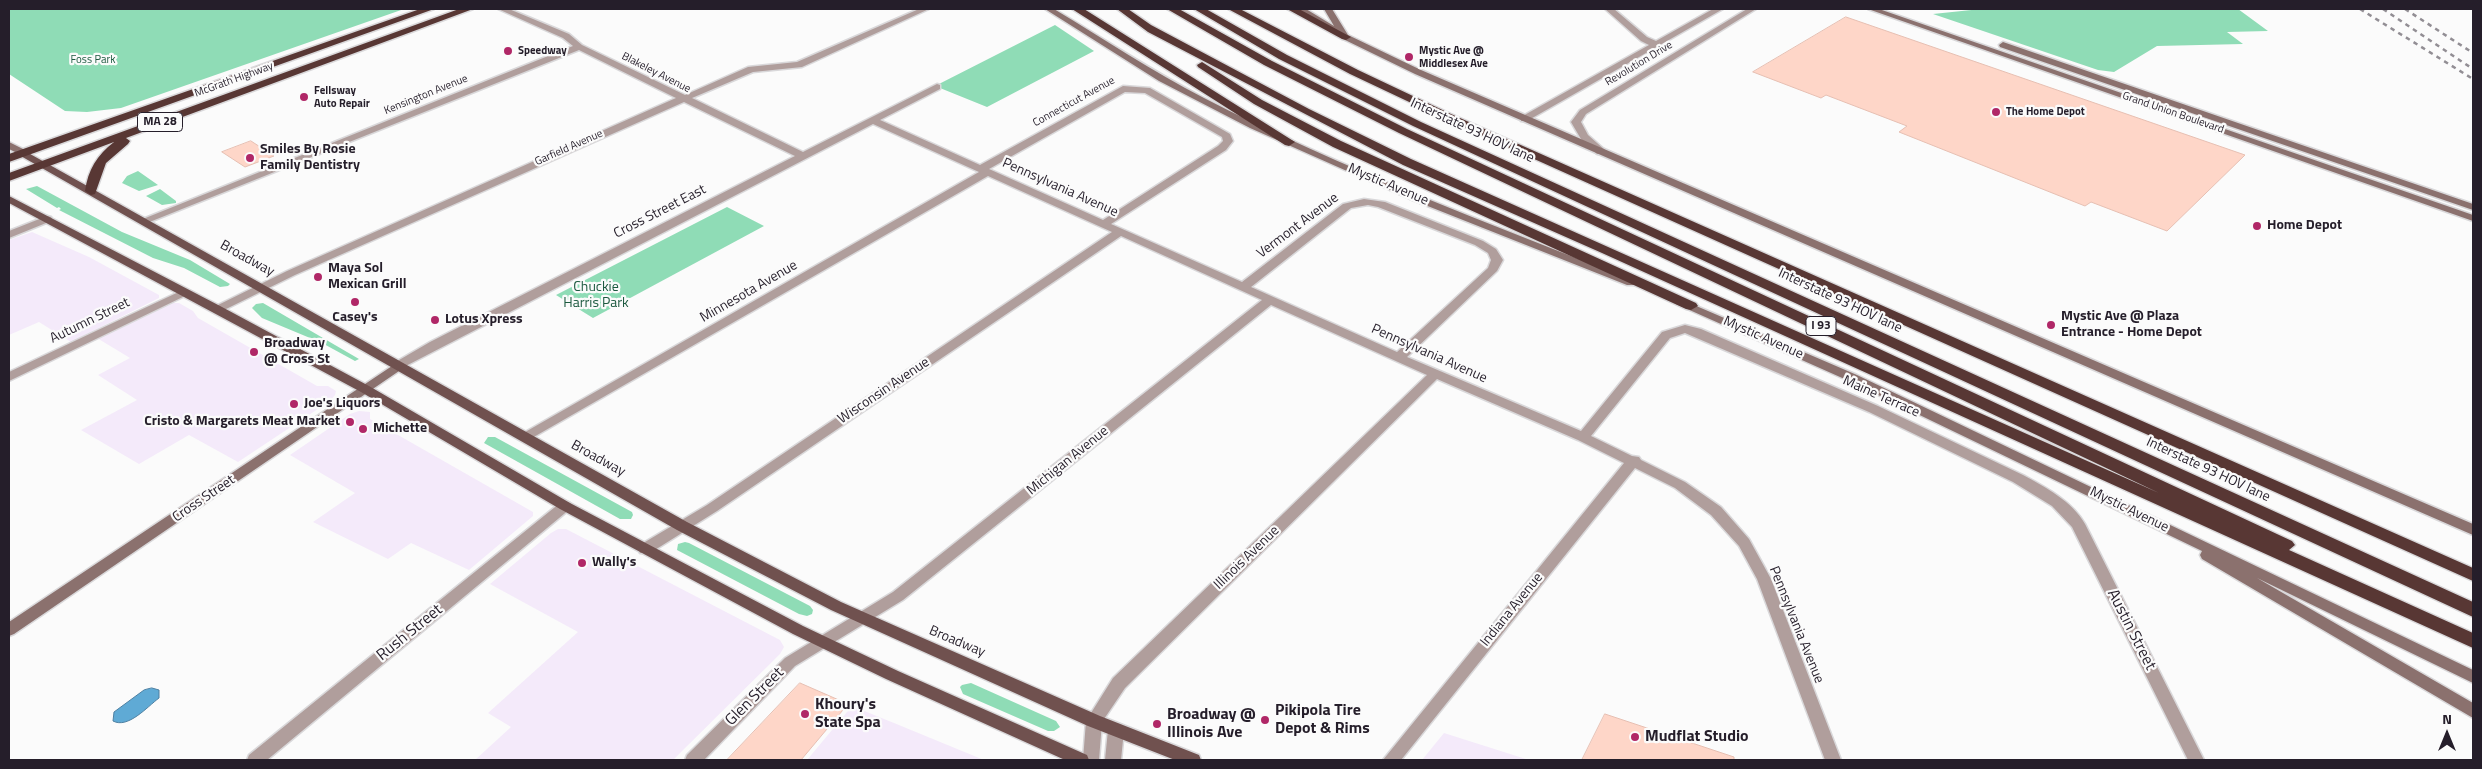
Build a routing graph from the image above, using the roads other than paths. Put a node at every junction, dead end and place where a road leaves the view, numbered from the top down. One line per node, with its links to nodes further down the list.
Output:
1 (429, 9): 32 (highway, McGrath Highway / MA 28)
2 (468, 9): 29 (highway, McGrath Highway / MA 28)
3 (502, 9): 24 (street, Blakeley Avenue)
4 (926, 9): 26 (street, Garfield Avenue)
5 (1049, 9): 30 (main road, Mystic Avenue)
6 (1077, 9): 30 (highway)
7 (1122, 9): 20 (highway)
8 (1172, 9): 72 (highway, I 93)
9 (1199, 9): 69 (highway, Interstate 93 HOV lane / I 93)
10 (1233, 9): 21 (highway)
11 (1245, 9): 21 (highway)
12 (1292, 9): 22 (highway)
13 (1301, 9): 22 (main road)
14 (1328, 9): 22 (main road)
15 (1609, 9): 23 (street)
16 (1718, 9): 23 (street, Revolution Drive)
17 (1752, 9): 33 (street, Revolution Drive)
18 (1872, 9): 42 (main road, Grand Union Boulevard)
19 (1896, 9): 41 (main road, Grand Union Boulevard)
20 (1144, 25): 52 (highway); 73 (highway)
21 (1272, 29): 68 (highway)
22 (1346, 37): 27 (main road)
23 (1657, 44): 27 (street, Revolution Drive)
24 (579, 48): 26 (street, Blakeley Avenue); 44 (street, Kensington Avenue)
25 (937, 86): 28 (street, Cross Street East)
26 (682, 99): 34 (street, Blakeley Avenue); 49 (street, Garfield Avenue)
27 (1524, 118): 33 (main road)
28 (872, 120): 34 (street, Cross Street East); 37 (street, Pennsylvania Avenue)
29 (138, 130): 36 (highway, McGrath Highway / MA 28); 39 (highway)
30 (1290, 142): 52 (main road, Mystic Avenue)
31 (9, 145): 32 (main road, Broadway)
32 (23, 152): 35 (highway, McGrath Highway / MA 28); 36 (main road, Broadway)
33 (1601, 152): 66 (main road)
34 (801, 155): 55 (street, Cross Street East)
35 (9, 158)
36 (46, 164): 38 (highway, McGrath Highway / MA 28); 39 (main road, Broadway)
37 (984, 171): 45 (street, Pennsylvania Avenue); 45 (street, Connecticut Avenue); 60 (street, Minnesota Avenue)
38 (9, 178)
39 (90, 191): 44 (main road, Broadway)
40 (9, 199): 43 (main road)
41 (2473, 207)
42 (2473, 218)
43 (47, 219): 47 (street); 50 (main road)
44 (143, 221): 49 (main road, Broadway)
45 (1104, 224): 46 (street, Pennsylvania Avenue)
46 (1121, 231): 48 (street, Pennsylvania Avenue); 65 (street, Wisconsin Avenue)
47 (9, 235)
48 (1243, 286): 51 (street, Pennsylvania Avenue); 54 (street, Vermont Avenue)
49 (262, 287): 53 (street, Garfield Avenue); 55 (main road, Broadway)
50 (185, 292): 53 (main road); 57 (street, Autumn Street)
51 (1270, 299): 54 (street, Pennsylvania Avenue); 70 (street, Michigan Avenue)
52 (1691, 306): 64 (main road, Mystic Avenue)
53 (218, 309): 58 (main road)
54 (1399, 357): 56 (street, Pennsylvania Avenue)
55 (398, 366): 58 (main road, Cross Street); 60 (main road, Broadway)
56 (1435, 374): 59 (street, Pennsylvania Avenue); 77 (street, Illinois Avenue)
57 (9, 377)
58 (365, 389): 63 (main road); 71 (main road, Cross Street)
59 (1583, 436): 61 (street, Pennsylvania Avenue); 62 (street, Maine Terrace)
60 (525, 438): 65 (main road, Broadway)
61 (1634, 460): 85 (street, Indiana Avenue); 86 (street, Pennsylvania Avenue)
62 (2060, 503): 87 (street, Austin Street)
63 (565, 506): 67 (main road); 79 (street, Rush Street)
64 (2141, 515): 75 (main road, Mystic Avenue); 76 (main road)
65 (682, 526): 67 (street, Wisconsin Avenue); 70 (main road, Broadway)
66 (2473, 530)
67 (645, 549): 74 (main road)
68 (2473, 575)
69 (2473, 610)
70 (863, 619): 74 (street, Michigan Avenue); 77 (main road, Broadway)
71 (9, 630)
72 (2473, 636)
73 (2473, 640)
74 (824, 642): 80 (street, Glen Street); 81 (main road)
75 (2473, 678)
76 (2473, 711)
77 (1094, 721): 78 (main road, Broadway); 82 (street)
78 (1116, 730): 83 (street); 84 (main road, Broadway)
79 (254, 760)
80 (693, 760)
81 (1081, 760)
82 (1091, 760)
83 (1114, 760)
84 (1193, 760)
85 (1391, 760)
86 (1833, 760)
87 (2196, 760)

